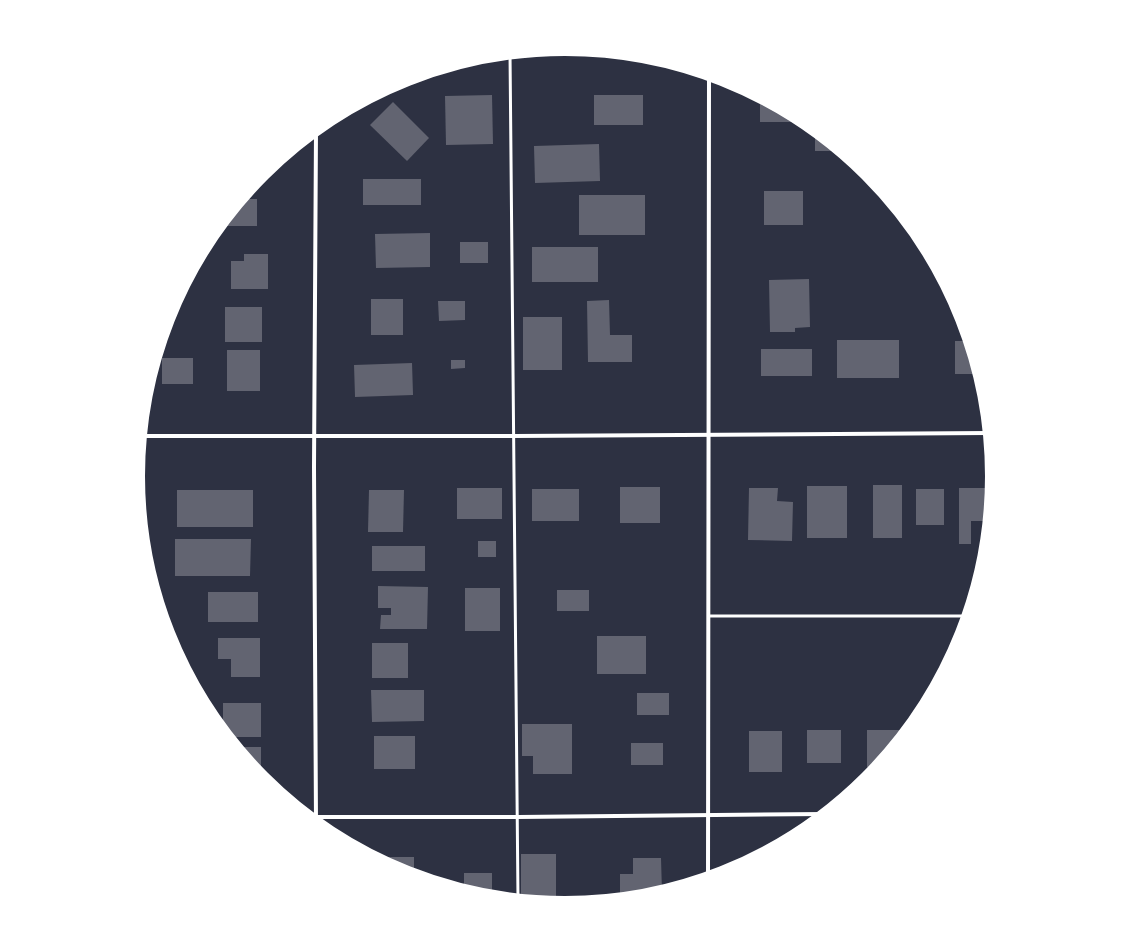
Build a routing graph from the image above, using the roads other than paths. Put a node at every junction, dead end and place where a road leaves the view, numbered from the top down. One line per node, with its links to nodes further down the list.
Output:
1 (510, 59): 8 (lane)
2 (709, 80): 5 (street)
3 (316, 137): 7 (street)
4 (984, 433): 5 (street)
5 (708, 435): 8 (street); 9 (street)
6 (146, 436): 7 (street)
7 (315, 436): 8 (street); 12 (street)
8 (514, 436): 15 (lane)
9 (709, 616): 10 (lane); 13 (street)
10 (962, 616)
11 (816, 814): 13 (street)
12 (316, 815)
13 (709, 815): 15 (street); 16 (street)
14 (319, 817): 15 (street)
15 (518, 817): 17 (lane)
16 (708, 872)
17 (518, 894)

